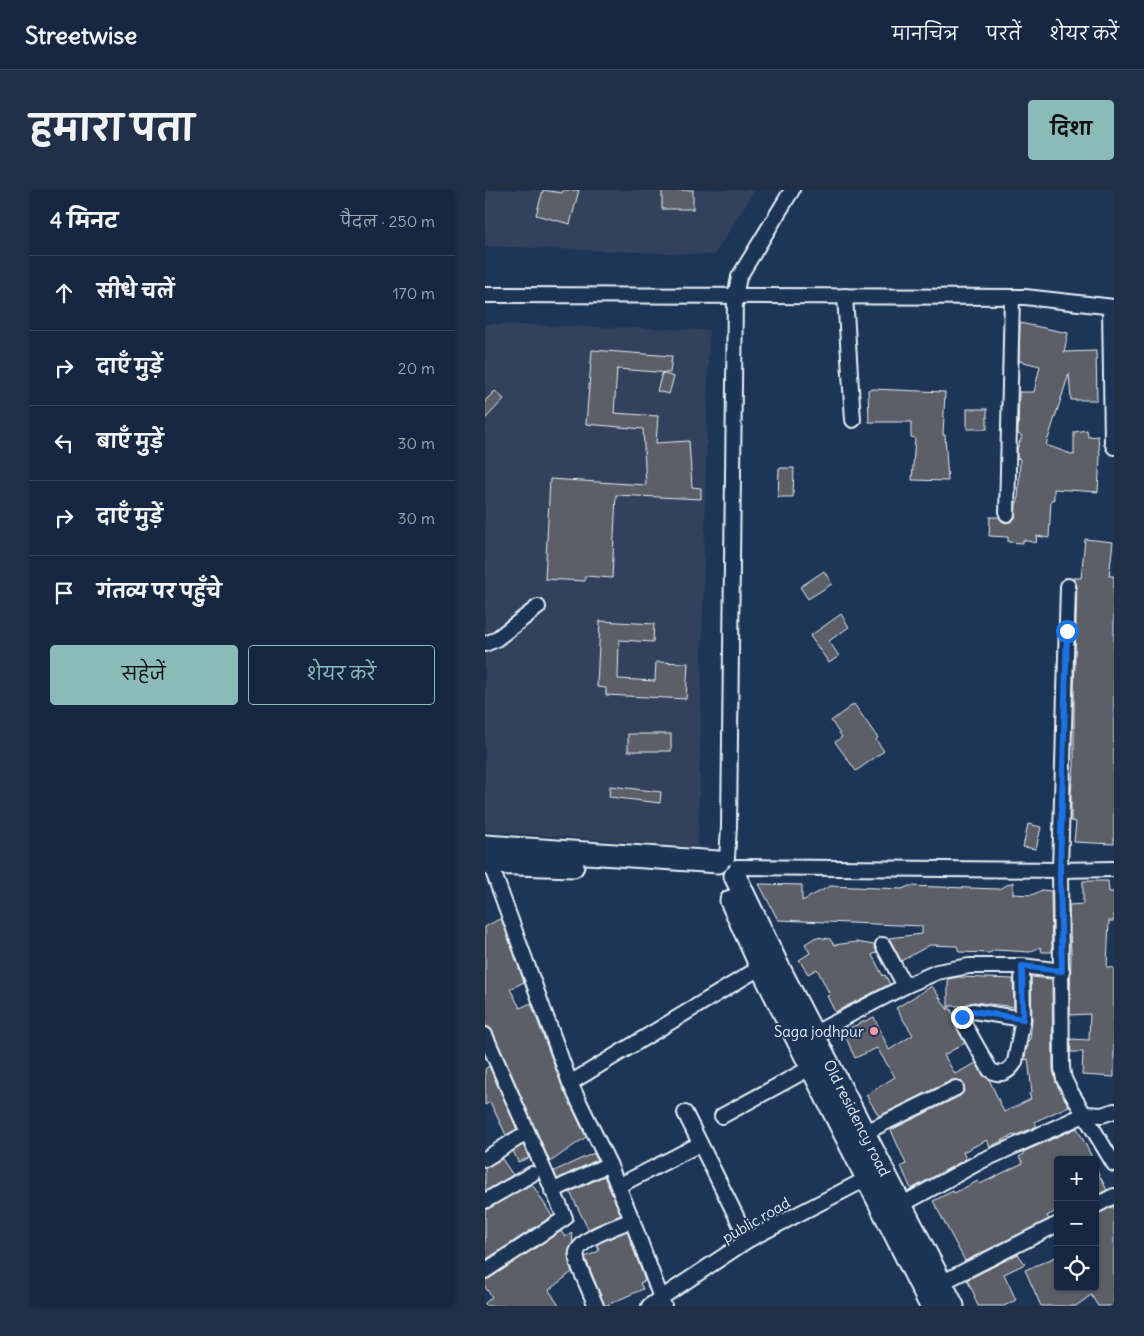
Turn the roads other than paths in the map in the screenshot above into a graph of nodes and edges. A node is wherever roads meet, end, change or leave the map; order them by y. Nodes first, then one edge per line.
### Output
1 (792, 190) edge
2 (485, 295) edge
3 (845, 296) junction
4 (735, 297) junction
5 (1012, 297) junction
6 (1112, 307) edge
7 (853, 420) dead end
8 (1114, 447) edge
9 (1007, 514) dead end
10 (1067, 586) dead end
11 (538, 607) dead end
12 (485, 644) edge
13 (487, 857) edge
14 (726, 869) junction
15 (1114, 869) edge
16 (1060, 870) junction
17 (883, 945) dead end
18 (1022, 966) junction
19 (761, 967) junction
20 (1062, 971) junction
21 (905, 986) junction
22 (1023, 1019) junction
23 (813, 1034) junction
24 (485, 1035) edge
25 (812, 1067) junction
26 (570, 1082) junction
27 (956, 1088) dead end
28 (1114, 1111) edge
29 (685, 1113) dead end
30 (1085, 1114) junction
31 (722, 1116) dead end
32 (864, 1133) junction
33 (518, 1138) dead end
34 (700, 1144) junction
35 (485, 1159) edge
36 (609, 1164) junction
37 (1114, 1164) edge
38 (532, 1174) dead end
39 (875, 1174) junction
40 (618, 1186) junction
41 (552, 1191) junction
42 (1114, 1196) edge
43 (485, 1201) edge
44 (1099, 1204) edge
45 (901, 1205) junction
46 (632, 1220) junction
47 (1054, 1226) edge
48 (749, 1240) junction
49 (485, 1271) edge
50 (941, 1283) junction
51 (658, 1304) edge
52 (596, 1306) edge
53 (931, 1306) edge
54 (953, 1306) edge

1 - 4 street
2 - 4 street
3 - 4 street
3 - 5 street
3 - 7 street
4 - 14 street
5 - 6 street
5 - 9 street
6 - 8 street
10 - 16 street
11 - 12 street
13 - 14 highway
13 - 26 street
14 - 16 street
14 - 19 highway, Old residency road
14 - 23 highway, Old residency road
15 - 16 street
16 - 20 street
17 - 21 street
18 - 20 street
18 - 21 street
18 - 22 street
19 - 25 highway, Old residency road
19 - 26 street
20 - 30 street
21 - 23 street
22 - 22 street
23 - 32 highway, Old residency road
24 - 41 street
25 - 31 street
25 - 39 highway, Old residency road
26 - 36 street
27 - 32 street
28 - 30 street
29 - 34 street
30 - 37 street
30 - 45 street
32 - 39 highway, Old residency road
33 - 35 street
34 - 40 street
34 - 48 street
36 - 40 street
36 - 41 street
38 - 43 street
39 - 45 highway, Old residency road
39 - 48 street, public road
39 - 53 highway, Old residency road
40 - 46 street
41 - 49 street
42 - 44 street
45 - 50 highway, Old residency road
46 - 51 street
46 - 52 street
47 - 50 street
48 - 51 street, public road
50 - 54 highway, Old residency road

